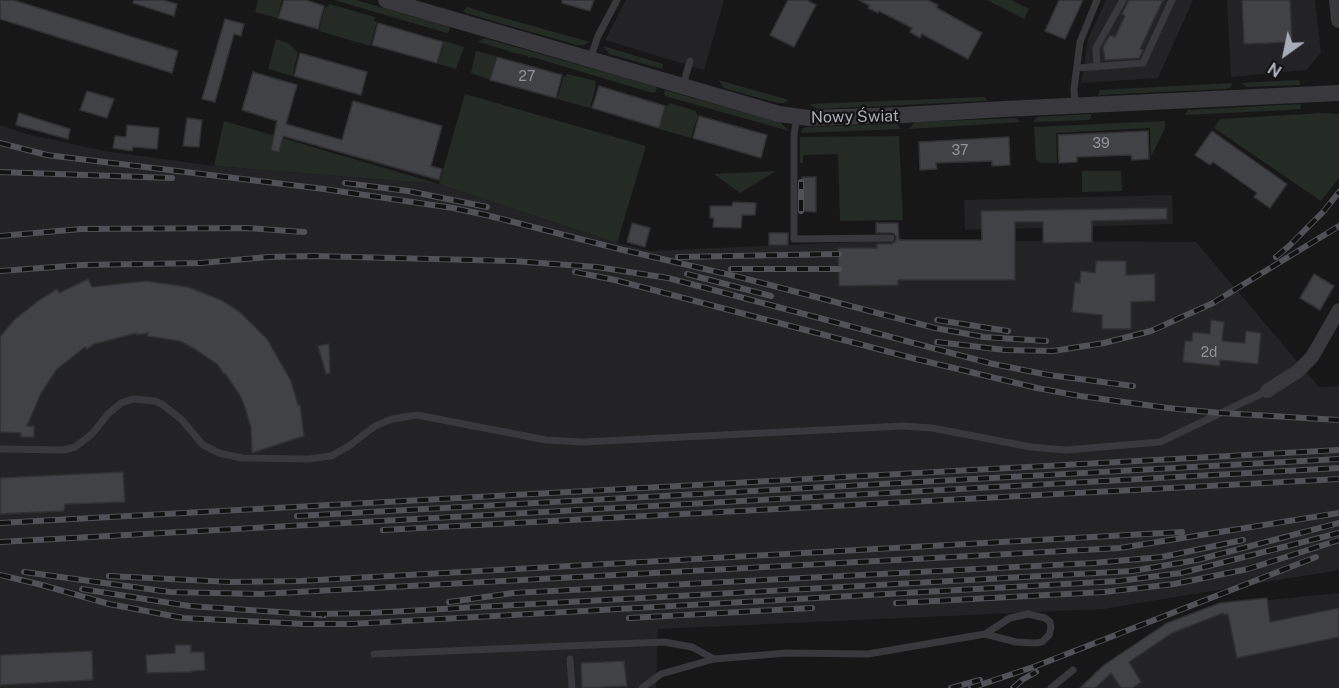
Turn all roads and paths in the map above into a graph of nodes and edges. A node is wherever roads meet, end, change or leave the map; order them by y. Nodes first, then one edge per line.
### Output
1 (386, 0) edge
2 (617, 0) edge
3 (1098, 0) edge
4 (1123, 0) edge
5 (1172, 0) edge
6 (1337, 0) edge
7 (1339, 20) edge
8 (590, 59) junction
9 (690, 61) dead end
10 (1097, 67) junction
11 (1077, 68) junction
12 (683, 86) junction
13 (1339, 93) edge
14 (1075, 106) junction
15 (797, 117) junction
16 (891, 238) dead end
17 (1339, 310) edge
18 (1267, 391) joint
19 (0, 449) edge
20 (985, 634) junction
21 (375, 654) dead end
22 (570, 659) dead end
23 (714, 659) junction
24 (1072, 670) dead end
25 (572, 688) edge
26 (642, 688) edge
27 (1051, 688) edge

1 - 8 street, Nowy Świat
2 - 8 lane
3 - 11 lane
4 - 10 lane
5 - 10 lane
6 - 7 street
8 - 12 street, Nowy Świat
9 - 12 lane
10 - 11 lane
11 - 14 lane
12 - 15 street, Nowy Świat
13 - 14 street, Nowy Świat
14 - 15 street, Nowy Świat
15 - 16 lane
17 - 18 street
18 - 19 lane
20 - 20 lane
20 - 23 lane
21 - 23 lane
22 - 25 lane
23 - 26 lane
24 - 27 lane

